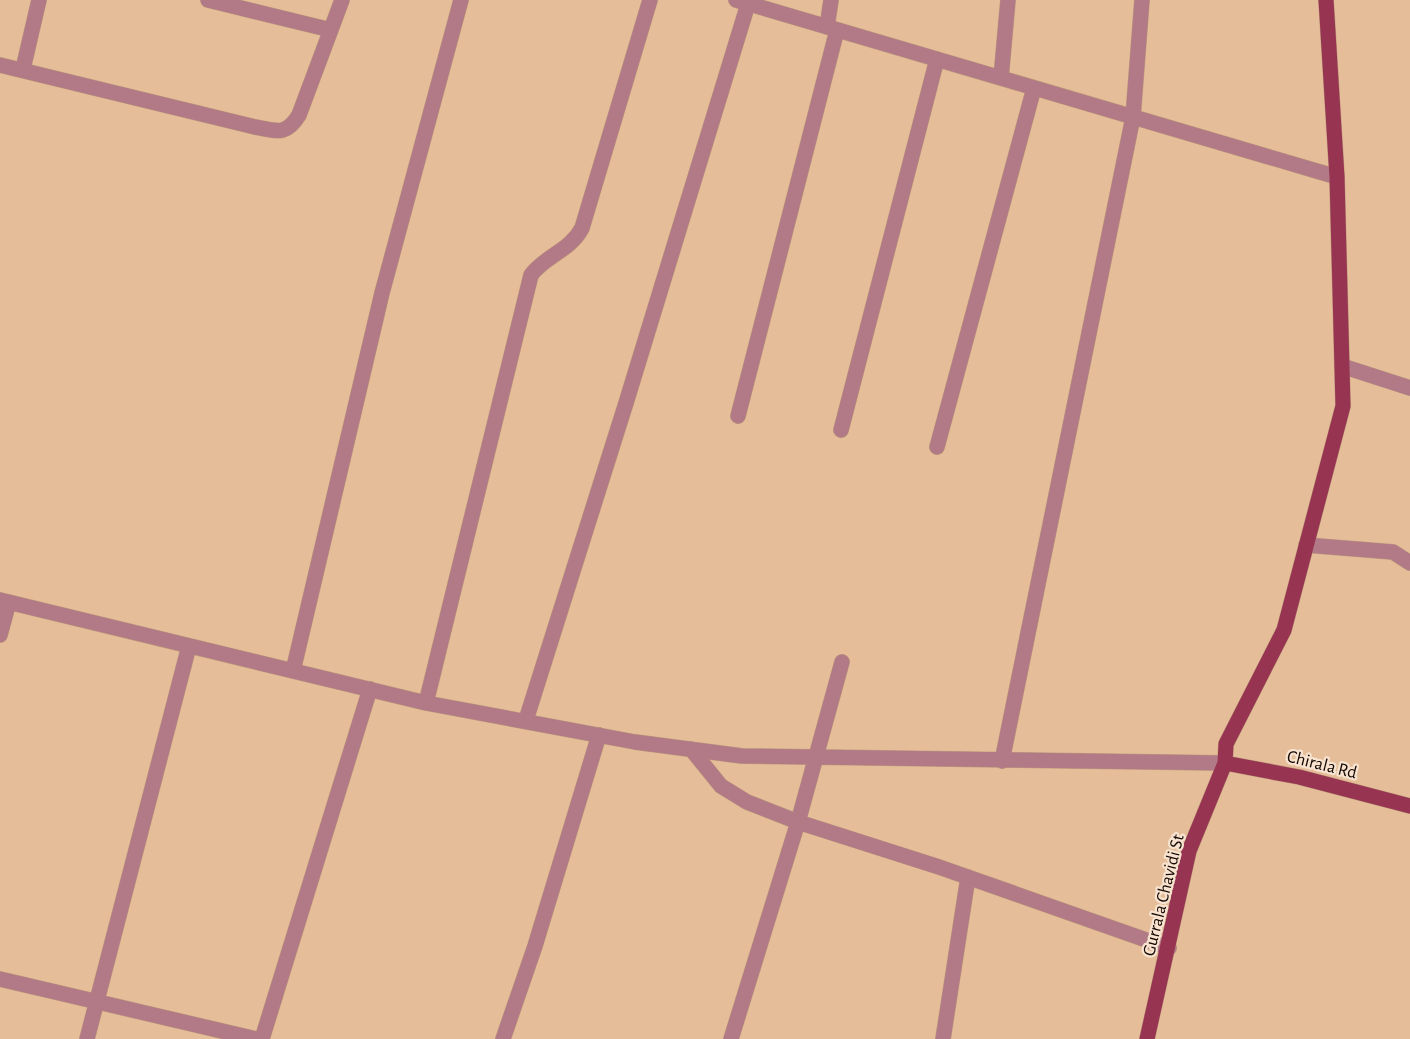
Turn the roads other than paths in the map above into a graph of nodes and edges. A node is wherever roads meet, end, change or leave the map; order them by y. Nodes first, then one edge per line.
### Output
1 (39, 0) edge
2 (208, 0) edge
3 (342, 0) edge
4 (461, 0) edge
5 (650, 0) edge
6 (831, 0) edge
7 (1008, 0) edge
8 (1142, 0) edge
9 (1326, 0) edge
10 (742, 2) edge
11 (832, 28) junction
12 (331, 30) junction
13 (937, 59) junction
14 (0, 65) edge
15 (23, 69) junction
16 (1001, 78) junction
17 (1034, 88) junction
18 (1133, 117) junction
19 (1337, 177) junction
20 (1342, 366) junction
21 (1410, 388) edge
22 (738, 416) dead end
23 (842, 430) dead end
24 (937, 447) dead end
25 (1306, 545) junction
26 (1410, 563) edge
27 (4, 601) edge
28 (0, 635) edge
29 (189, 646) junction
30 (842, 662) dead end
31 (293, 671) junction
32 (370, 689) junction
33 (426, 703) junction
34 (526, 720) junction
35 (599, 735) junction
36 (691, 749) junction
37 (815, 757) junction
38 (1002, 761) junction
39 (1225, 763) junction
40 (1410, 806) edge
41 (798, 822) junction
42 (968, 877) junction
43 (1169, 948) junction
44 (0, 979) edge
45 (96, 1002) junction
46 (87, 1039) edge
47 (256, 1039) edge
48 (262, 1039) edge
49 (503, 1039) edge
50 (731, 1039) edge
51 (943, 1039) edge
52 (1147, 1039) edge

1 - 15 street
2 - 12 street
3 - 12 street
4 - 31 street
5 - 33 street
6 - 11 street
7 - 16 street
8 - 18 street
9 - 19 main road, Gurrala Chavidi St
10 - 11 street
10 - 34 street
11 - 13 street
11 - 22 street
12 - 15 street
13 - 16 street
13 - 23 street
14 - 15 street
16 - 17 street
17 - 18 street
17 - 24 street
18 - 19 street
18 - 38 street
19 - 20 main road, Gurrala Chavidi St
20 - 21 street
20 - 25 main road, Gurrala Chavidi St
25 - 26 street
25 - 39 main road, Gurrala Chavidi St
27 - 28 street
27 - 29 street
29 - 31 street
29 - 45 street
30 - 37 street
31 - 32 street
32 - 33 street
32 - 48 street
33 - 34 street
34 - 35 street
35 - 36 street
35 - 49 street
36 - 37 street
36 - 41 street
37 - 38 street
37 - 41 street
38 - 39 street
39 - 40 main road, Chirala Rd
39 - 43 main road, Gurrala Chavidi St
41 - 42 street
41 - 50 street
42 - 43 street
42 - 51 street
43 - 52 main road, Gurrala Chavidi St
44 - 45 street
45 - 46 street
45 - 47 street

